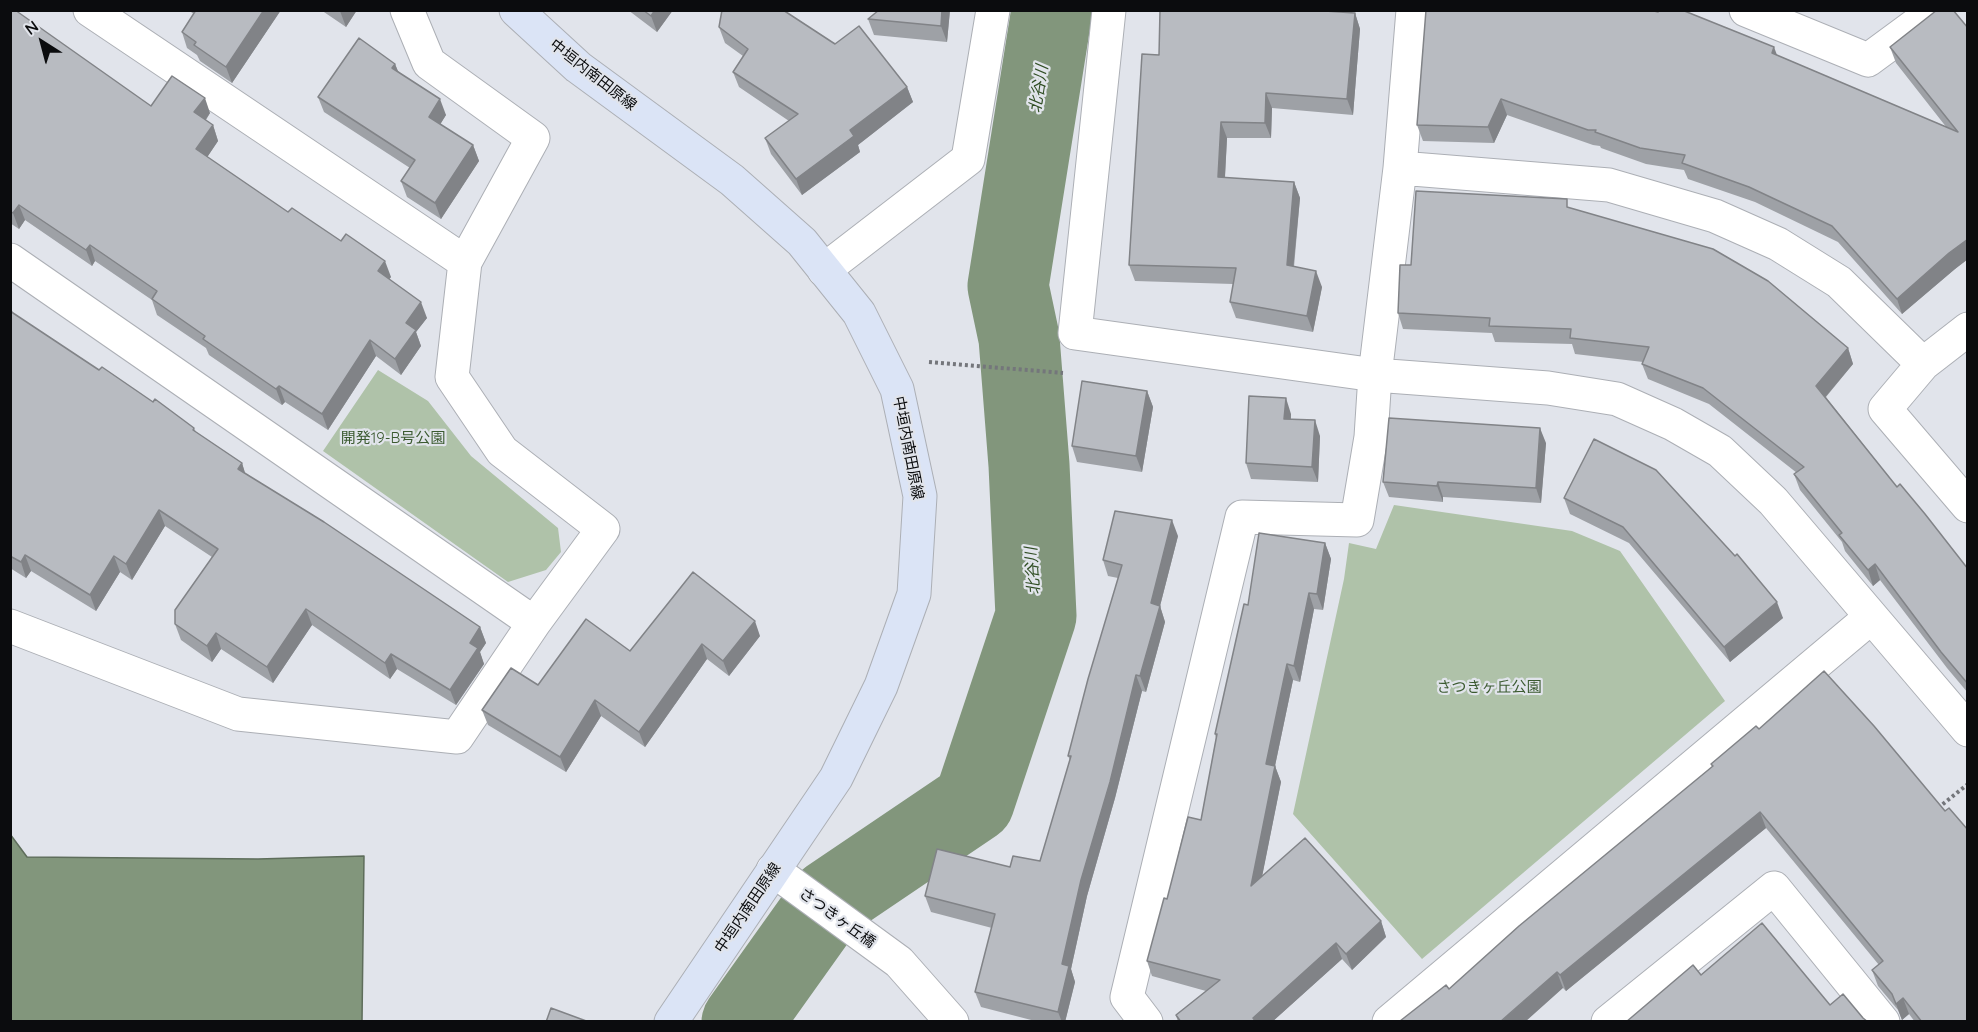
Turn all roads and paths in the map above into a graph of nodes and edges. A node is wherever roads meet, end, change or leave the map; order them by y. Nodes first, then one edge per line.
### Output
1 (90, 10) edge
2 (407, 10) edge
3 (516, 10) edge
4 (993, 10) edge
5 (1109, 10) edge
6 (1413, 10) edge
7 (1746, 10) edge
8 (1936, 10) edge
9 (1400, 168) junction
10 (10, 260) edge
11 (465, 262) junction
12 (824, 270) junction
13 (1968, 329) edge
14 (1923, 364) junction
15 (1040, 371) dead end
16 (1375, 375) junction
17 (897, 389) junction
18 (1968, 506) edge
19 (1870, 618) junction
20 (534, 623) junction
21 (10, 626) edge
22 (1968, 730) edge
23 (1968, 784) edge
24 (1931, 814) edge
25 (775, 872) junction
26 (671, 1022) edge
27 (952, 1022) edge
28 (1146, 1022) edge
29 (1389, 1022) edge
30 (1608, 1022) edge
31 (1883, 1022) edge

1 - 11 street
2 - 11 street
3 - 12 main road, 中垣内南田原線
4 - 12 street
5 - 16 street
6 - 9 street
7 - 8 street
9 - 14 street
9 - 16 street
10 - 20 street
11 - 20 street
12 - 17 main road, 中垣内南田原線
13 - 14 street
14 - 18 street
15 - 17 path
16 - 19 street
16 - 28 street
17 - 25 main road, 中垣内南田原線
19 - 22 street
19 - 29 street
20 - 21 street
23 - 24 path
25 - 26 main road, 中垣内南田原線
25 - 27 street, さつきヶ丘橋
30 - 31 street

